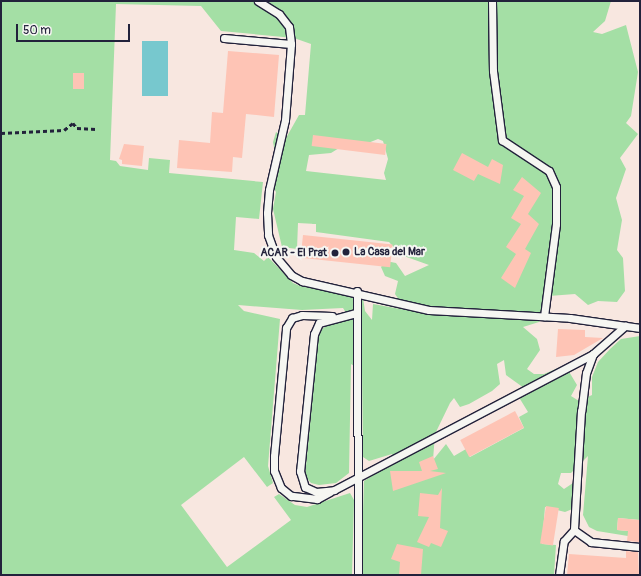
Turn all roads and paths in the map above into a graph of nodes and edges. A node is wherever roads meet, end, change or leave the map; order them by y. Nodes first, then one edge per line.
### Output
1 (258, 1) edge
2 (492, 1) edge
3 (224, 38) dead end
4 (292, 44) junction
5 (96, 129) dead end
6 (1, 133) edge
7 (356, 291) junction
8 (356, 313) junction
9 (333, 316) junction
10 (544, 316) junction
11 (625, 326) junction
12 (640, 328) edge
13 (593, 354) junction
14 (358, 477) junction
15 (334, 490) junction
16 (574, 530) junction
17 (640, 547) edge
18 (358, 575) edge
19 (559, 575) edge

1 - 4 lane
2 - 10 lane
3 - 4 lane
4 - 7 lane
5 - 6 path
7 - 8 lane
7 - 10 lane
8 - 9 lane
8 - 14 lane
9 - 15 lane
9 - 15 lane
10 - 11 lane
11 - 12 lane
11 - 13 lane
13 - 14 lane
13 - 16 lane
14 - 15 lane
14 - 18 lane
16 - 17 lane
16 - 19 lane

